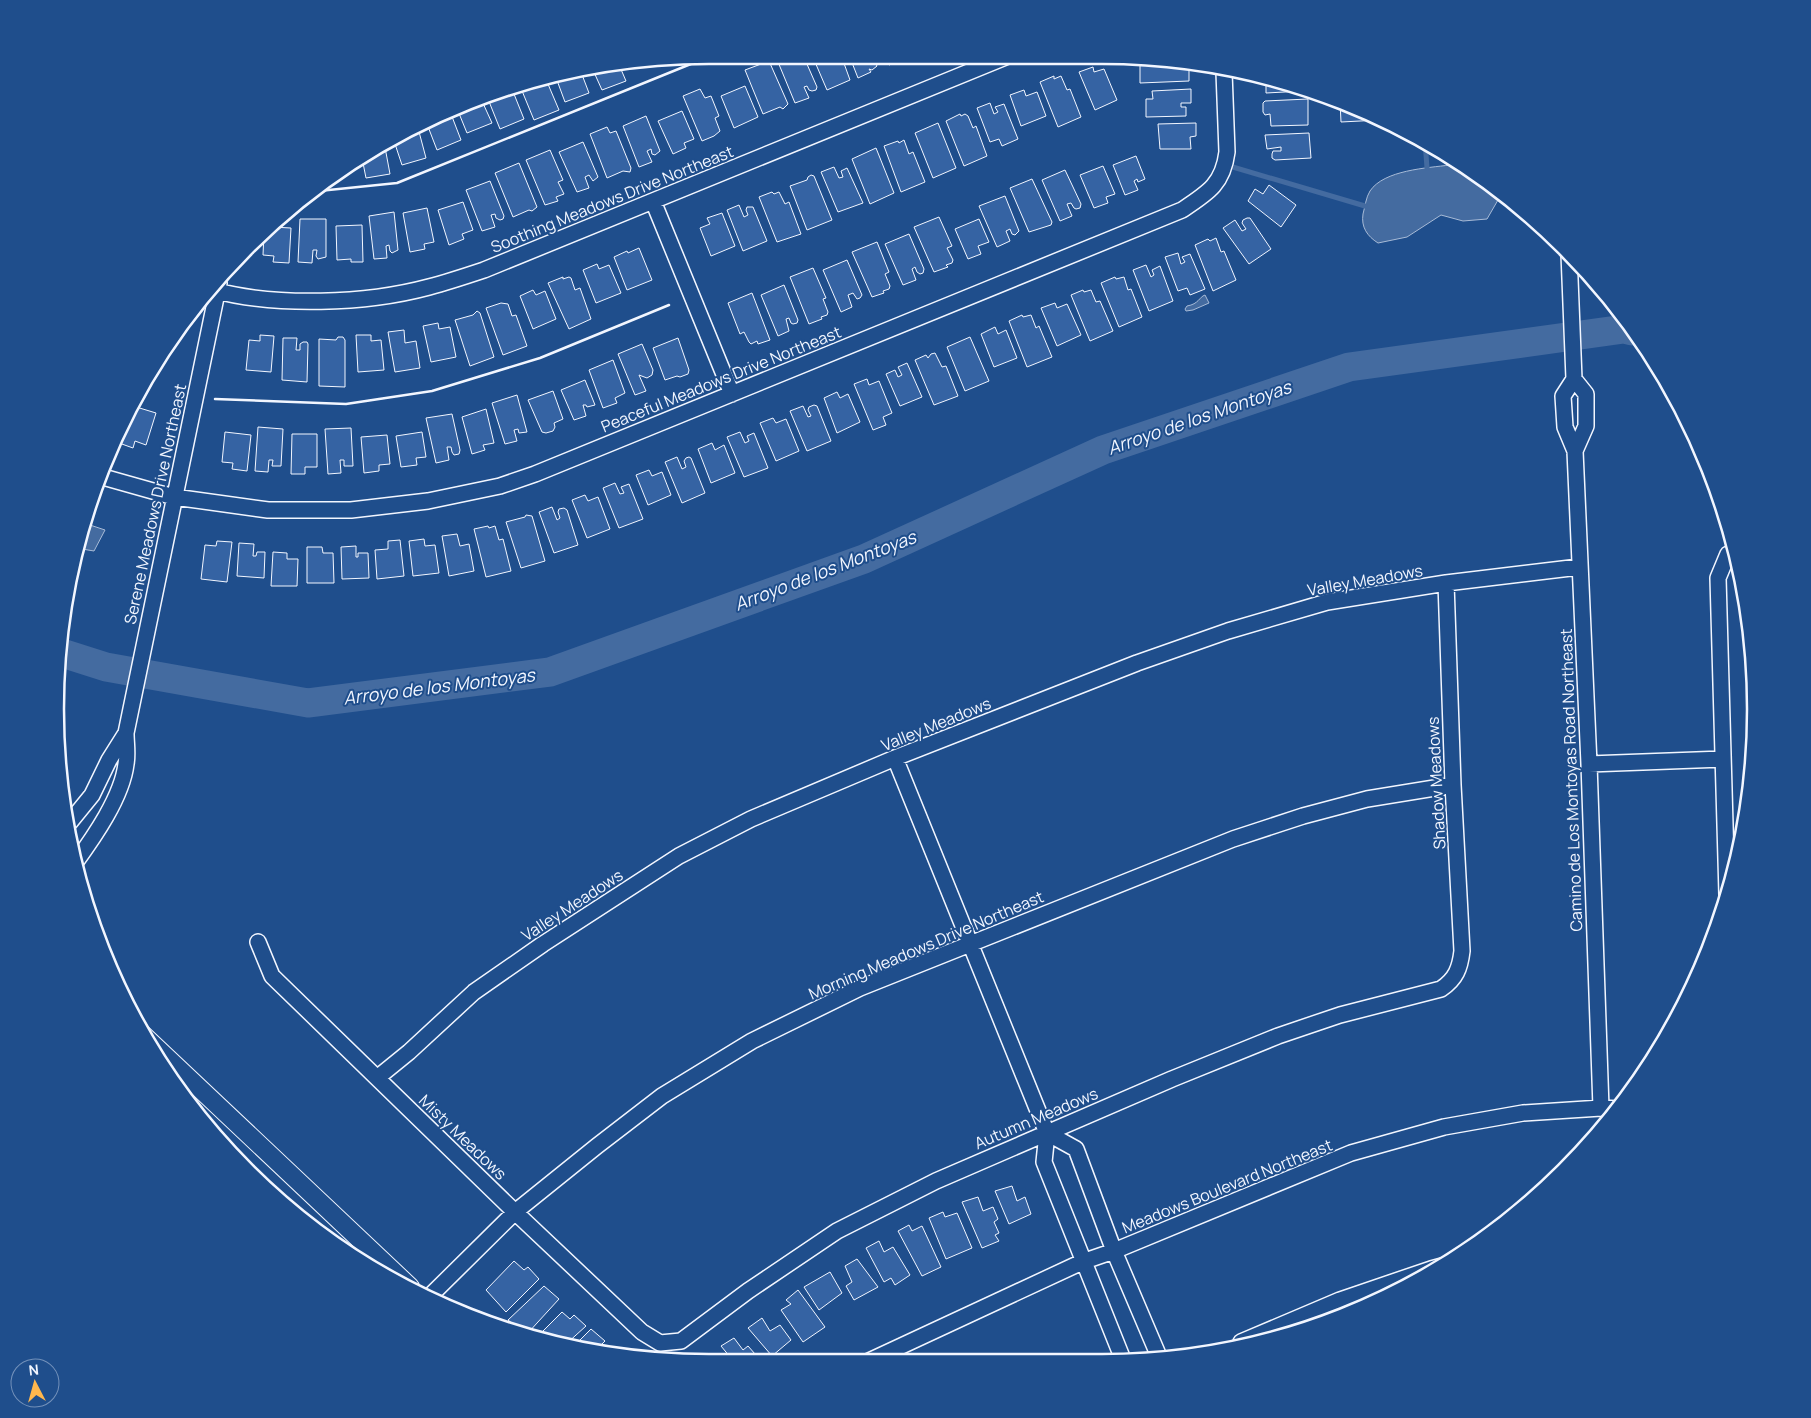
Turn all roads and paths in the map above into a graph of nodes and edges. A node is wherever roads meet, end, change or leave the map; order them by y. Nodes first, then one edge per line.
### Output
1 (988, 64) edge
2 (1224, 75) edge
3 (653, 201) junction
4 (1569, 265) edge
5 (220, 289) edge
6 (215, 295) edge
7 (1573, 373) junction
8 (732, 394) junction
9 (1575, 451) junction
10 (107, 478) edge
11 (174, 497) junction
12 (1729, 557) edge
13 (1579, 567) junction
14 (1446, 583) junction
15 (126, 733) junction
16 (895, 758) junction
17 (1723, 759) junction
18 (1589, 764) junction
19 (1453, 785) junction
20 (73, 818) edge
21 (81, 855) edge
22 (1727, 868) edge
23 (258, 942) dead end
24 (971, 944) junction
25 (1453, 980) joint
26 (178, 1074) edge
27 (378, 1078) junction
28 (1601, 1108) junction
29 (1609, 1108) edge
30 (1047, 1133) junction
31 (516, 1212) junction
32 (1114, 1251) junction
33 (1082, 1262) junction
34 (394, 1272) edge
35 (1395, 1284) edge
36 (434, 1292) edge
37 (1342, 1307) edge
38 (1275, 1330) edge
39 (660, 1343) joint
40 (1157, 1352) edge
41 (884, 1354) edge
42 (1120, 1354) edge

1 - 3 street, Soothing Meadows Drive Northeast
2 - 8 street, Peaceful Meadows Drive Northeast
3 - 5 street, Soothing Meadows Drive Northeast
3 - 8 street
4 - 7 street, Camino de Los Montoyas Road Northeast
6 - 11 street, Serene Meadows Drive Northeast
7 - 9 street, Camino de Los Montoyas Road Northeast
7 - 9 street, Camino de Los Montoyas Road Northeast
8 - 11 street, Peaceful Meadows Drive Northeast
9 - 13 street, Camino de Los Montoyas Road Northeast
10 - 11 street, Peaceful Meadows Drive Northeast
11 - 15 street, Serene Meadows Drive Northeast
12 - 17 street
13 - 14 street, Valley Meadows
13 - 18 street, Camino de Los Montoyas Road Northeast
14 - 16 street, Valley Meadows
14 - 19 street, Shadow Meadows
15 - 20 street, Serene Meadows Drive Northeast
15 - 21 street, Serene Meadows Drive Northeast
16 - 24 street
16 - 27 street, Valley Meadows
17 - 18 street
17 - 22 street
18 - 28 street, Camino de Los Montoyas Road Northeast
19 - 24 street, Morning Meadows Drive Northeast
19 - 25 street, Shadow Meadows
23 - 27 street, Misty Meadows
24 - 30 street
24 - 31 street, Morning Meadows Drive Northeast
25 - 30 street, Autumn Meadows
26 - 34 street
27 - 31 street, Misty Meadows
28 - 29 street, Meadows Boulevard Northeast
28 - 32 street, Meadows Boulevard Northeast
30 - 32 street
30 - 33 street
30 - 39 street, Autumn Meadows
31 - 36 street, Morning Meadows Drive Northeast
31 - 39 street, Misty Meadows
32 - 33 street, Meadows Boulevard Northeast
32 - 40 street
33 - 41 street, Meadows Boulevard Northeast
33 - 42 street
35 - 37 street
37 - 38 street

